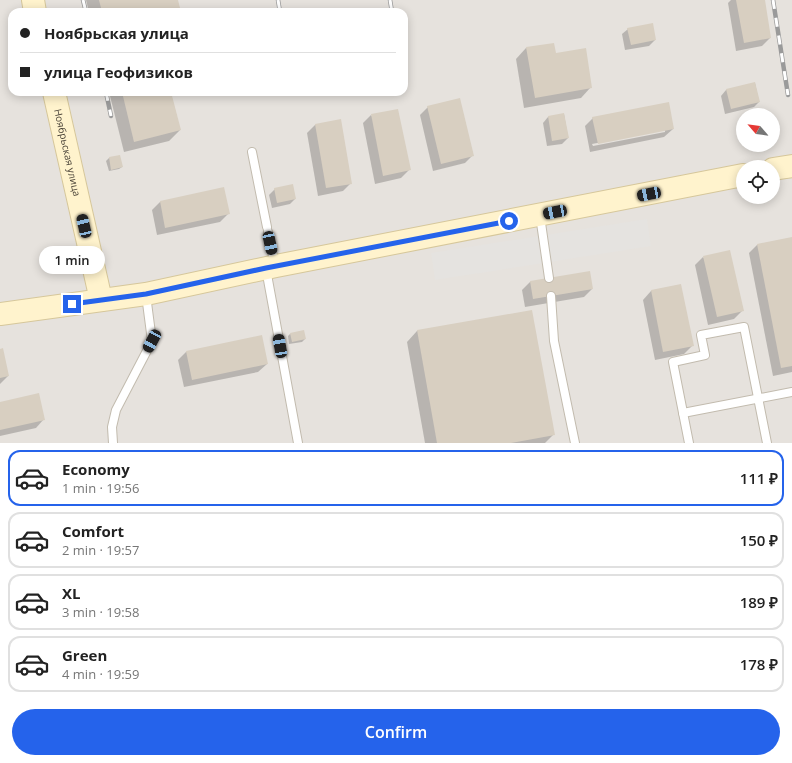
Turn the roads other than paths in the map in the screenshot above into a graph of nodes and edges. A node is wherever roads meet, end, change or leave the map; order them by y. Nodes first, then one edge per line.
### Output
1 (55, 96) edge
2 (252, 152) dead end
3 (792, 166) edge
4 (780, 169) edge
5 (736, 176) edge
6 (540, 215) junction
7 (271, 267) junction
8 (549, 278) dead end
9 (146, 294) junction
10 (551, 296) dead end
11 (101, 300) junction
12 (0, 314) edge
13 (792, 392) edge
14 (758, 399) junction
15 (683, 413) junction
16 (112, 443) edge
17 (298, 443) edge
18 (575, 443) edge
19 (689, 443) edge
20 (767, 443) edge

1 - 11 main road, Ноябрьская улица
2 - 7 lane
3 - 4 main road
5 - 6 main road
6 - 7 main road
6 - 8 lane
7 - 9 main road
7 - 17 lane
9 - 11 main road
9 - 16 lane
10 - 18 lane
11 - 12 main road
13 - 14 lane
14 - 15 lane
14 - 15 lane
14 - 20 lane
15 - 19 lane

